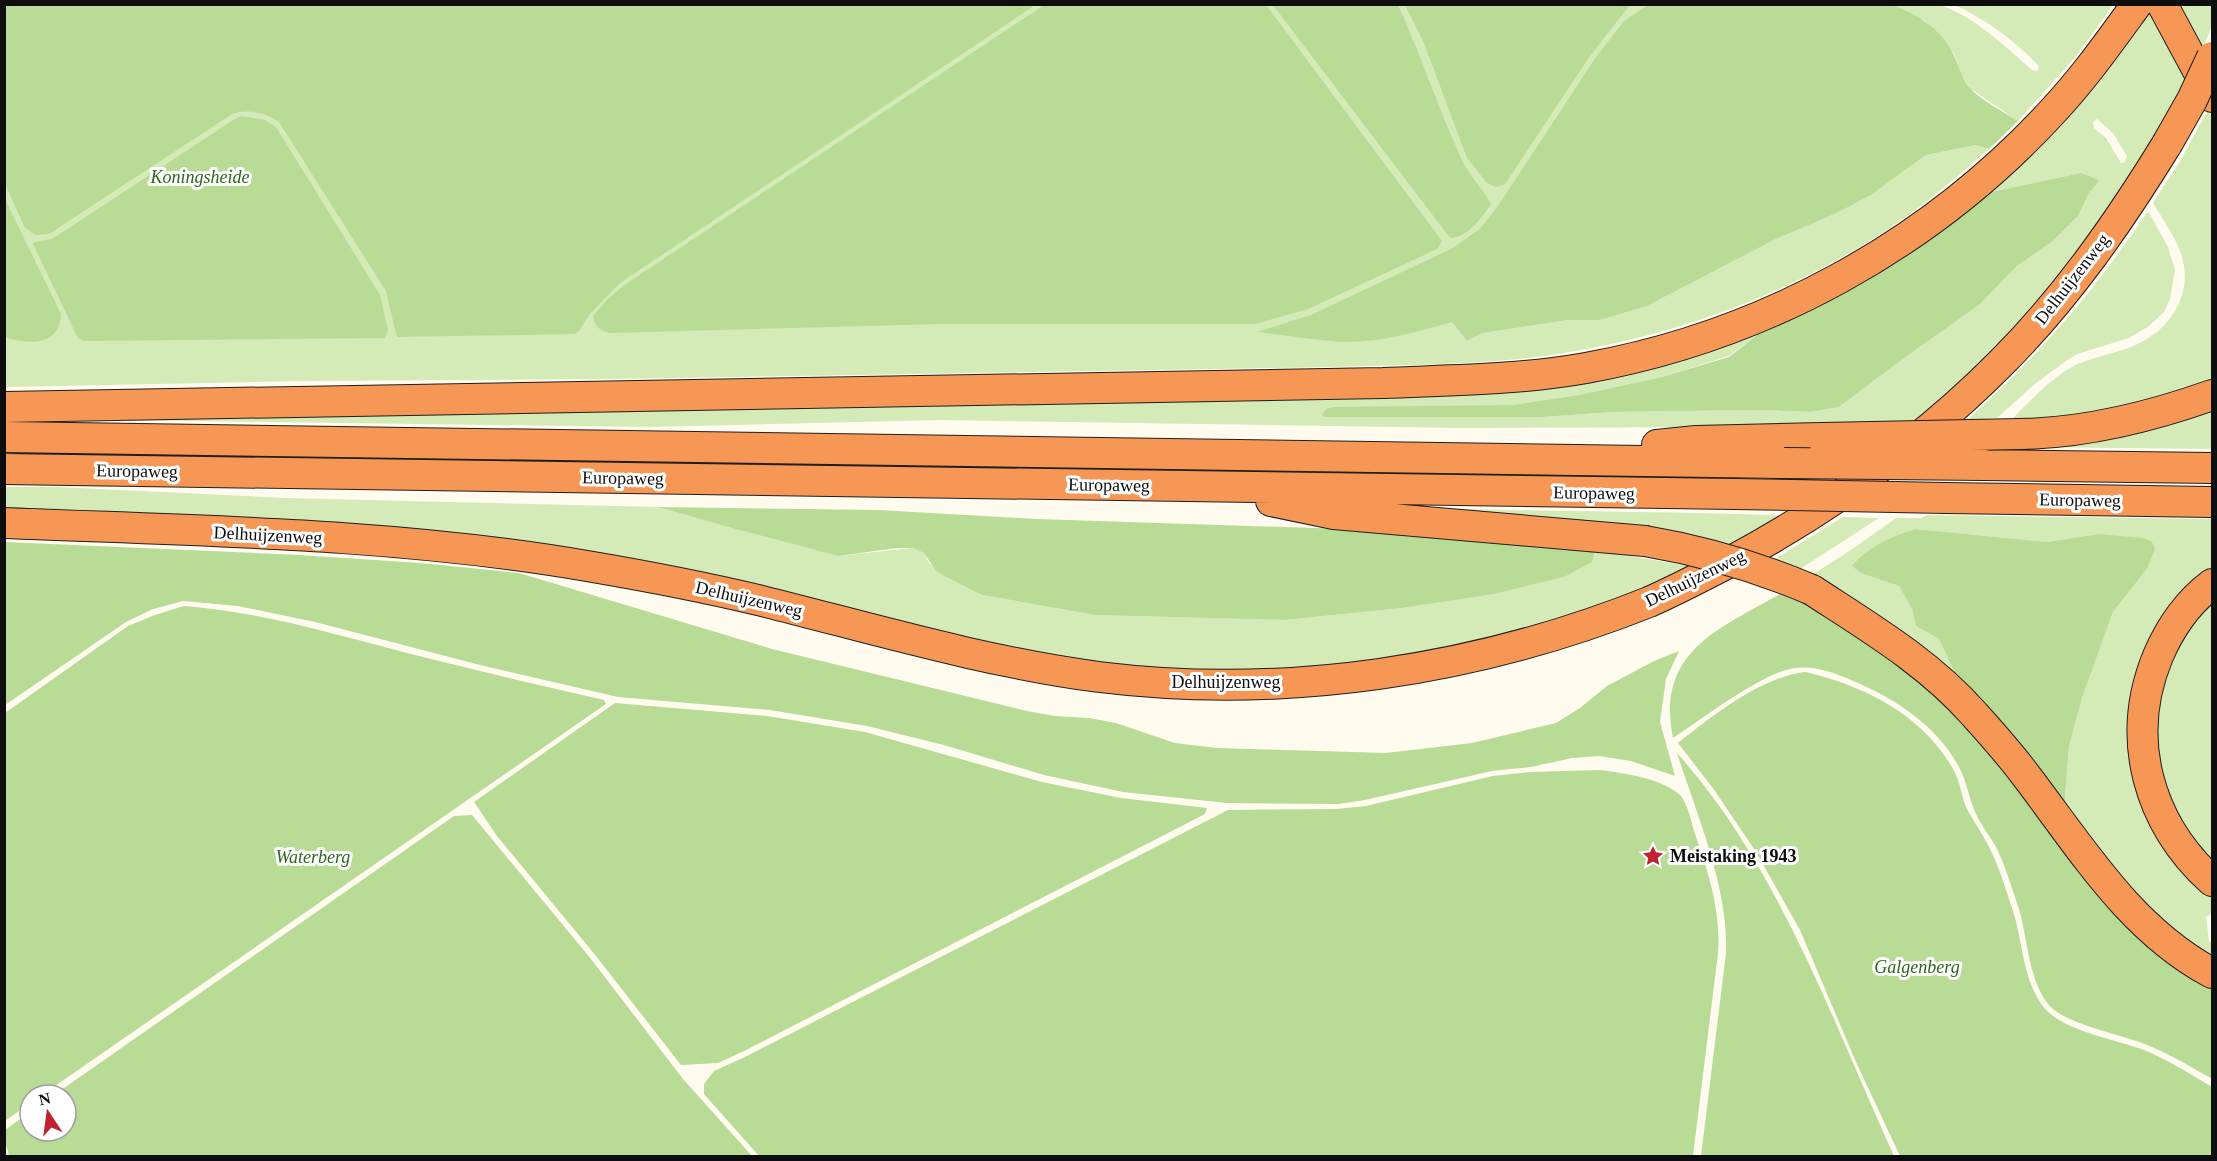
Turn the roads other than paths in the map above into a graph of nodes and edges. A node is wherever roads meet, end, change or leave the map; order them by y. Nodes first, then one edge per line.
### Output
1 (2137, 4) edge
2 (2162, 4) edge
3 (2212, 57) edge
4 (2212, 97) edge
5 (2212, 395) edge
6 (4, 406) edge
7 (4, 437) edge
8 (1543, 459) junction
9 (2212, 468) edge
10 (4, 469) edge
11 (1191, 486) junction
12 (2212, 502) edge
13 (4, 523) edge
14 (2212, 584) edge
15 (2212, 881) edge
16 (2212, 973) edge

1 - 6 highway
2 - 4 highway
3 - 13 highway, Delhuijzenweg, bridge
5 - 8 highway, bridge
7 - 8 highway, Europaweg
8 - 9 highway, Europaweg, bridge
10 - 11 highway, Europaweg
11 - 12 highway, Europaweg, bridge
11 - 16 highway, bridge
14 - 15 highway

